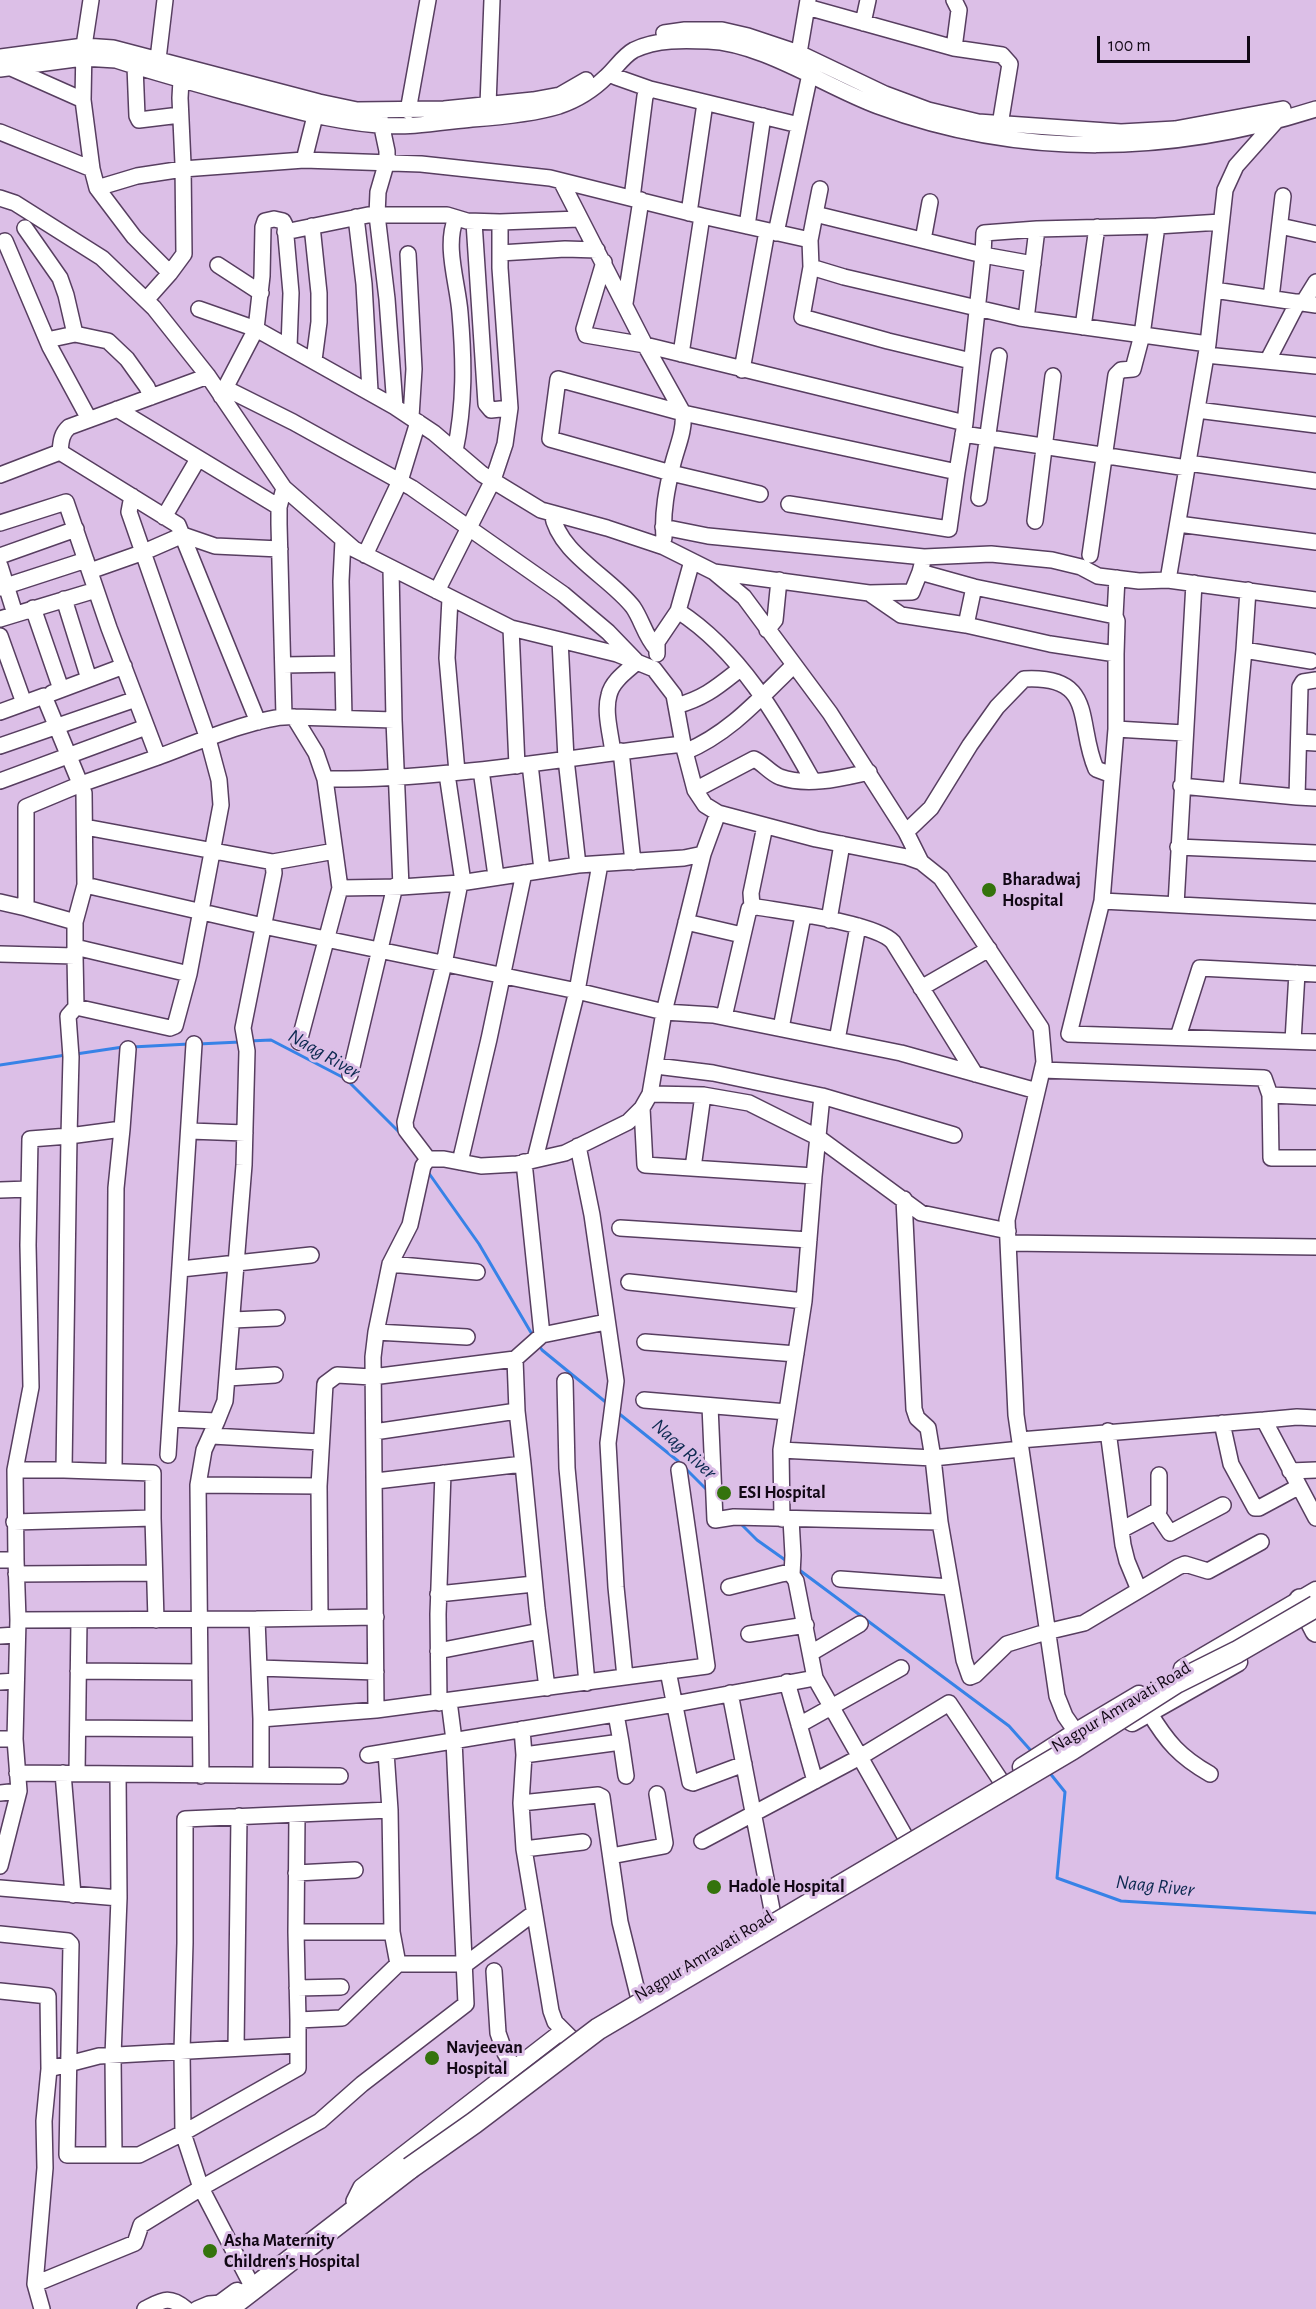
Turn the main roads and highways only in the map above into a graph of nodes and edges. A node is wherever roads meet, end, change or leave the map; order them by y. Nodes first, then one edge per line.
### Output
1 (1312, 1611) edge
2 (1081, 1739) junction
3 (1042, 1764) junction
4 (221, 2307) edge
5 (239, 2309) edge

1 - 2 main road, Nagpur Amravati Road
1 - 2 main road, Nagpur Amravati Road
1 - 4 highway, bridge
2 - 3 main road, Nagpur Amravati Road
3 - 4 main road, Nagpur Amravati Road
3 - 5 main road, Nagpur Amravati Road

